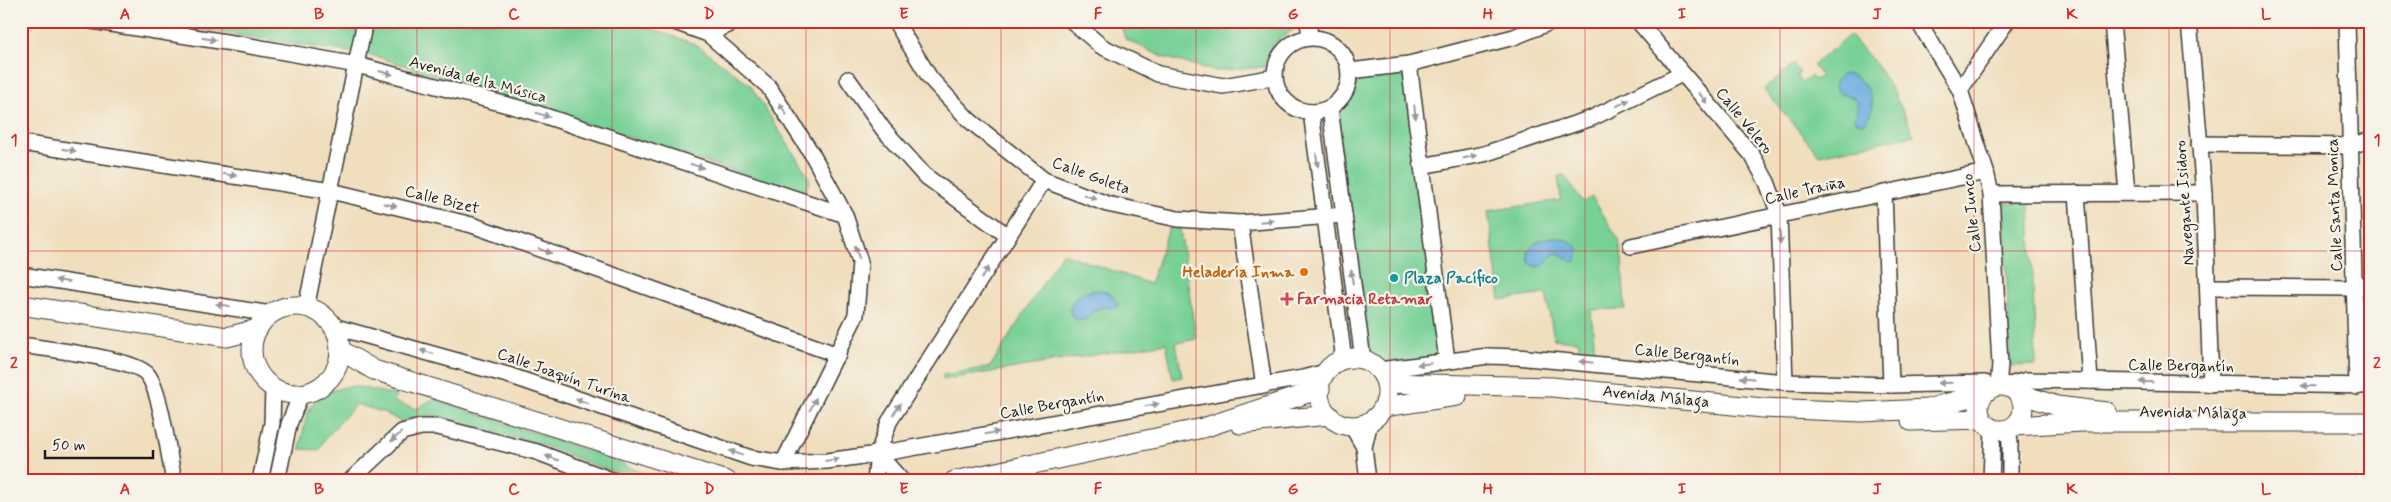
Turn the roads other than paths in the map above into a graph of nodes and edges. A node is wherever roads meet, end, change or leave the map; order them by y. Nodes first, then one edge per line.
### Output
1 (92, 21) edge
2 (366, 21) edge
3 (672, 21) edge
4 (737, 21) edge
5 (894, 21) edge
6 (1072, 21) edge
7 (1308, 21) edge
8 (1553, 21) edge
9 (1638, 21) edge
10 (1918, 21) edge
11 (2007, 21) edge
12 (2112, 21) edge
13 (2189, 21) edge
14 (2347, 21) edge
15 (708, 34) junction
16 (1310, 37) junction
17 (1409, 64) junction
18 (356, 65) junction
19 (1350, 71) junction
20 (1682, 74) junction
21 (1275, 77) junction
22 (848, 79) dead end
23 (1960, 90) junction
24 (1330, 108) junction
25 (1311, 112) junction
26 (2370, 140) edge
27 (21, 143) edge
28 (2200, 144) junction
29 (2350, 146) junction
30 (1422, 166) junction
31 (1986, 172) junction
32 (1044, 180) junction
33 (331, 191) junction
34 (1884, 193) junction
35 (2076, 193) junction
36 (2127, 193) junction
37 (2204, 193) junction
38 (1991, 194) junction
39 (1344, 214) junction
40 (1779, 214) junction
41 (845, 215) junction
42 (1325, 216) junction
43 (1240, 223) junction
44 (1008, 236) junction
45 (1632, 246) dead end
46 (21, 275) edge
47 (2363, 286) edge
48 (2208, 287) junction
49 (21, 305) edge
50 (306, 308) junction
51 (271, 314) junction
52 (332, 326) junction
53 (258, 329) junction
54 (227, 337) junction
55 (21, 345) edge
56 (340, 350) junction
57 (838, 356) junction
58 (1344, 360) junction
59 (1363, 360) junction
60 (1447, 361) junction
61 (254, 362) junction
62 (374, 370) junction
63 (1382, 376) junction
64 (331, 377) junction
65 (1323, 380) junction
66 (2090, 381) junction
67 (1784, 382) junction
68 (2211, 384) junction
69 (1891, 385) junction
70 (1264, 386) junction
71 (2363, 387) edge
72 (273, 388) junction
73 (2000, 389) junction
74 (301, 394) junction
75 (1384, 407) junction
76 (2370, 414) edge
77 (1328, 415) junction
78 (1920, 415) junction
79 (2370, 422) edge
80 (1361, 423) junction
81 (1999, 425) junction
82 (1202, 428) junction
83 (878, 454) junction
84 (783, 464) junction
85 (174, 481) edge
86 (260, 481) edge
87 (277, 481) edge
88 (350, 481) edge
89 (614, 481) edge
90 (728, 481) edge
91 (875, 481) edge
92 (902, 481) edge
93 (954, 481) edge
94 (1368, 481) edge
95 (1991, 481) edge
96 (2010, 481) edge

1 -> 18 street, Avenida de la Música
2 - 18 street
3 - 15 street
4 - 15 street
5 - 32 street, Calle Goleta
6 - 21 street
7 - 16 street
8 - 17 street
9 - 20 street, Calle Velero
10 - 23 street, Calle Junco
11 - 23 street
12 - 36 street
13 - 28 street, Navegante Isidoro
14 - 29 street, Calle Santa Monica
41 -> 15 street
16 - 19 street
16 - 21 street
17 - 19 street
17 -> 30 street
18 - 33 street
18 -> 41 street, Avenida de la Música
19 - 24 street
30 -> 20 street
20 -> 40 street, Calle Velero
21 - 25 street
22 - 44 street
23 - 31 street, Calle Junco
24 - 25 street
24 - 39 street
25 -> 42 street
26 - 29 street
27 -> 33 street, Calle Bizet
28 - 29 street
28 - 37 street, Navegante Isidoro
29 - 47 street, Calle Santa Monica
30 - 60 street
31 - 34 street, Calle Traiña
31 - 38 street, Calle Junco
32 -> 43 street, Calle Goleta
32 - 44 street
33 - 50 street
33 -> 57 street, Calle Bizet
34 - 40 street, Calle Traiña
34 - 69 street
35 - 36 street
35 - 38 street
35 - 66 street
36 - 37 street
37 - 48 street, Navegante Isidoro
38 - 73 street, Calle Junco
39 - 42 street, Calle Goleta
59 -> 39 street
40 - 45 street, Calle Traiña
40 -> 67 street, Calle Velero
57 -> 41 street
43 -> 42 street, Calle Goleta
42 - 58 street
43 - 70 street
83 -> 44 street
51 -> 46 street
47 - 48 street
47 - 71 street, Calle Santa Monica
48 - 68 street, Navegante Isidoro
49 - 54 street
50 - 51 street
50 - 52 street
51 - 53 street
52 - 56 street
84 -> 52 street, Calle Joaquín Turina
53 - 54 street
53 - 61 street
54 - 61 street
55 - 85 street
56 - 62 street
56 - 64 street
84 -> 57 street
58 - 59 street
58 - 65 street
59 - 63 street
60 -> 63 street, Calle Bergantín
67 -> 60 street, Calle Bergantín
61 - 72 street
62 - 64 street
62 - 90 street
63 - 75 street
63 - 78 street, Avenida Málaga
64 - 74 street
65 - 70 street, Calle Bergantín
65 - 77 street
65 - 82 street
68 -> 66 street, Calle Bergantín
66 - 73 street, Calle Bergantín
67 - 69 street, Calle Bergantín
71 -> 68 street, Calle Bergantín
73 -> 69 street, Calle Bergantín
83 -> 70 street, Calle Bergantín
72 - 74 street
72 - 86 street
73 - 76 street, Avenida Málaga
73 - 78 street
73 - 81 street
73 - 81 street
74 - 87 street
75 - 78 street, Avenida Málaga
75 - 80 street
77 - 80 street
77 - 82 street
78 - 81 street, Avenida Málaga
79 - 81 street, Avenida Málaga
80 - 94 street
81 - 95 street
81 - 96 street
82 - 93 street
84 -> 83 street, Calle Bergantín
83 - 91 street
83 - 92 street
89 -> 88 street

